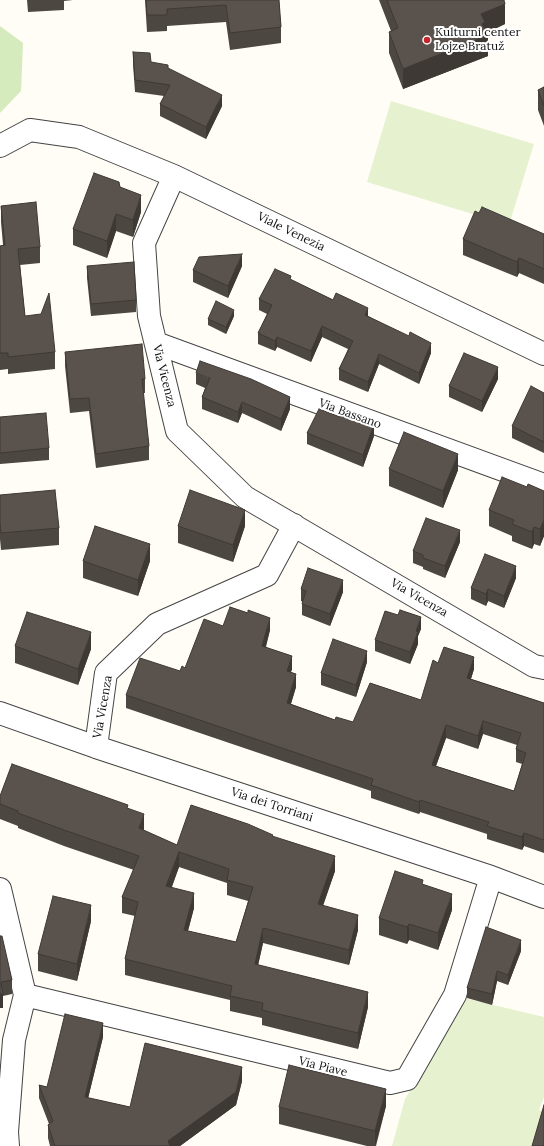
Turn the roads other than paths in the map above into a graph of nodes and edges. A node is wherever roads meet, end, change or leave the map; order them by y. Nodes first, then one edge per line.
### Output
1 (0, 146) edge
2 (174, 176) junction
3 (156, 343) junction
4 (544, 354) edge
5 (544, 485) edge
6 (294, 525) junction
7 (544, 668) edge
8 (0, 713) edge
9 (96, 748) junction
10 (491, 877) junction
11 (1, 897) edge
12 (544, 897) edge
13 (25, 995) junction
14 (5, 1136) edge

1 - 2 street, Viale Venezia
2 - 3 street, Via Vicenza
2 - 4 street, Viale Venezia
3 - 5 street, Via Bassano
3 - 6 street, Via Vicenza
6 - 7 street, Via Vicenza
6 - 9 street, Via Vicenza
8 - 9 street, Via dei Torriani
9 - 10 street, Via dei Torriani
10 - 12 street, Via dei Torriani
10 - 13 street, Via Piave
11 - 13 street
13 - 14 street

